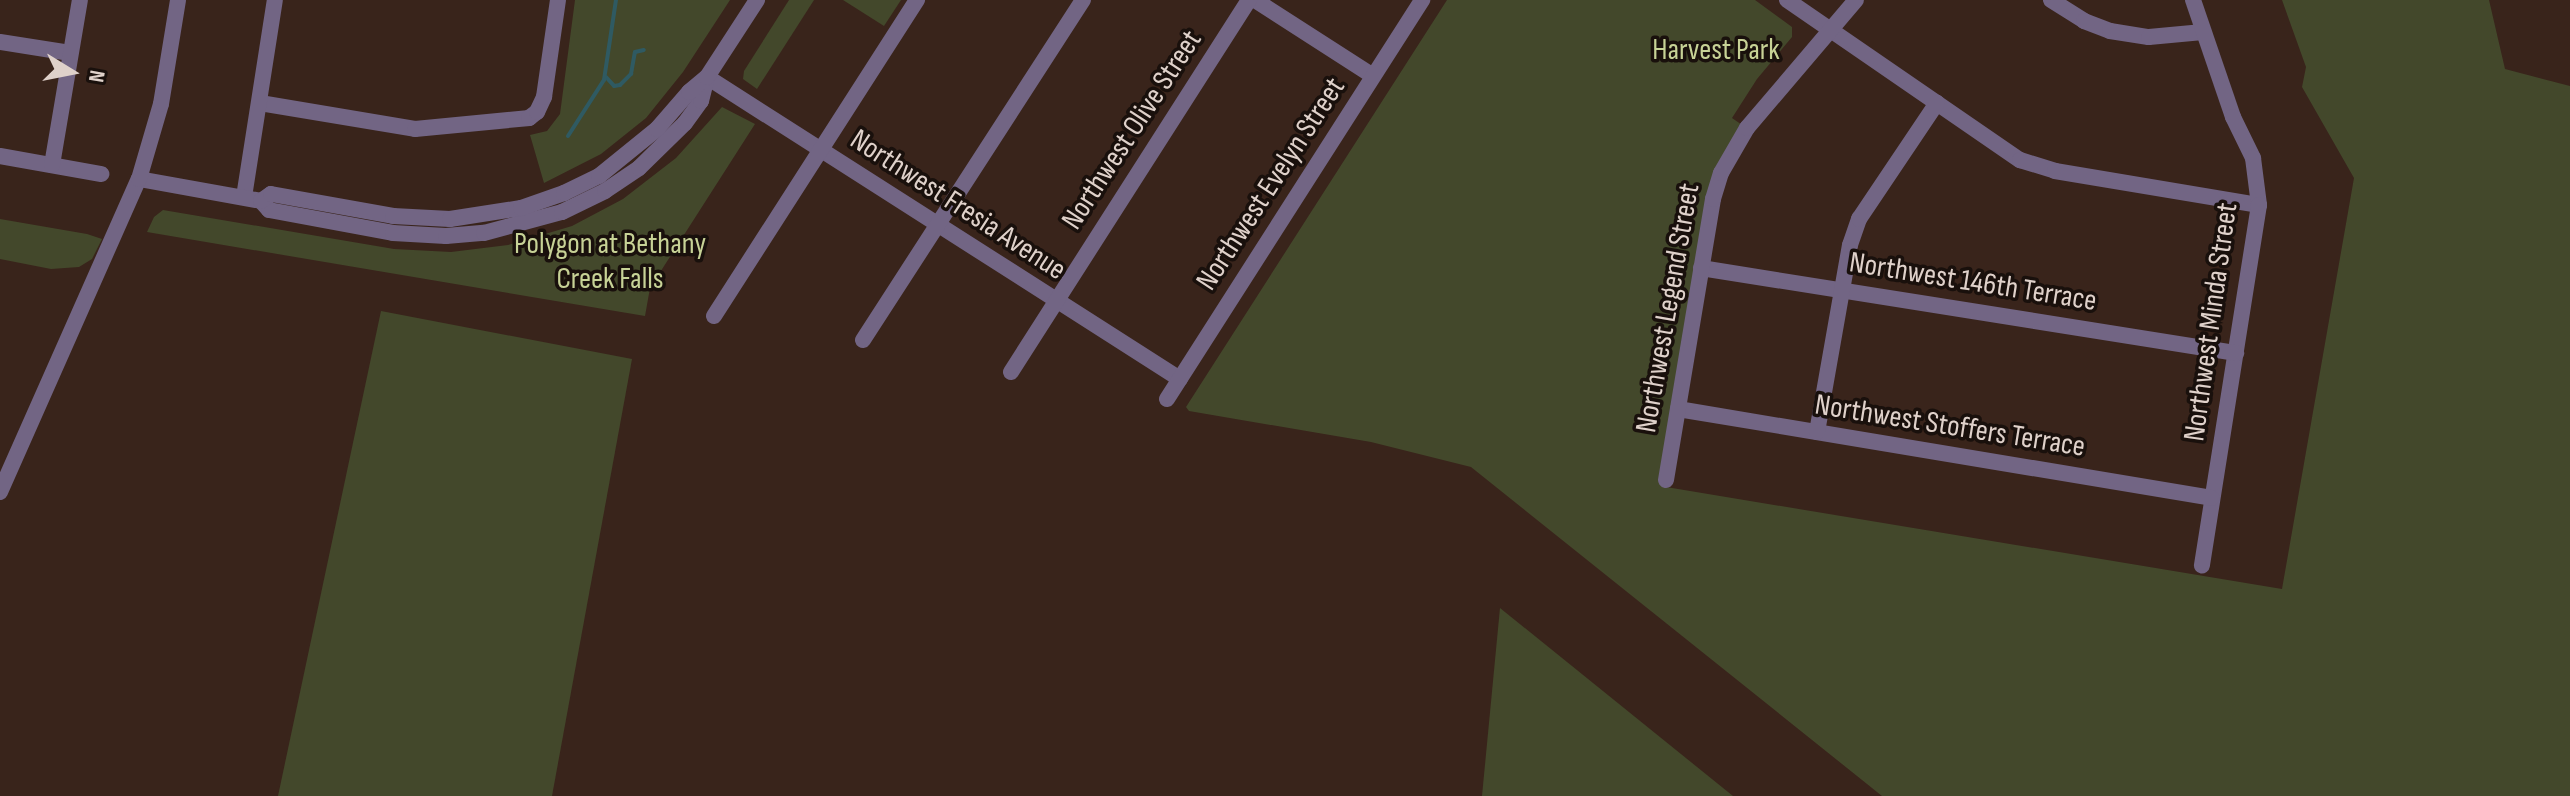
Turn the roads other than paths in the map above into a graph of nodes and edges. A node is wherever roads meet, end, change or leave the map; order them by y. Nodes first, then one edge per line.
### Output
1 (80, 0) edge
2 (178, 0) edge
3 (275, 0) edge
4 (558, 0) edge
5 (757, 0) edge
6 (917, 0) edge
7 (1083, 0) edge
8 (1252, 0) edge
9 (1422, 0) edge
10 (1787, 0) edge
11 (1856, 0) edge
12 (2051, 0) edge
13 (2193, 0) edge
14 (1829, 30) junction
15 (2203, 32) junction
16 (0, 42) edge
17 (70, 53) junction
18 (1373, 76) junction
19 (707, 77) junction
20 (260, 103) junction
21 (1937, 103) junction
22 (820, 151) junction
23 (0, 156) edge
24 (52, 165) junction
25 (101, 174) dead end
26 (139, 179) junction
27 (244, 197) junction
28 (2259, 205) junction
29 (938, 226) junction
30 (1701, 268) junction
31 (1842, 290) junction
32 (1056, 302) junction
33 (714, 316) dead end
34 (863, 340) dead end
35 (2236, 353) junction
36 (1011, 372) dead end
37 (1180, 379) junction
38 (1167, 399) dead end
39 (1678, 409) junction
40 (1817, 432) junction
41 (1666, 480) dead end
42 (0, 492) edge
43 (2212, 498) junction
44 (2202, 566) dead end

1 - 17 street
2 - 26 street
3 - 20 street
4 - 20 street
5 - 19 street
6 - 22 street
7 - 29 street
8 - 18 street
8 - 32 street, Northwest Olive Street
9 - 18 street, Northwest Evelyn Street
10 - 14 street
11 - 14 street, Northwest Legend Street
12 - 15 street
13 - 15 street, Northwest Minda Street
14 - 21 street
14 - 30 street, Northwest Legend Street
15 - 28 street, Northwest Minda Street
16 - 17 street
17 - 24 street
18 - 37 street, Northwest Evelyn Street
19 - 22 street, Northwest Fresia Avenue
19 - 27 street
20 - 27 street
21 - 28 street
21 - 31 street
22 - 29 street, Northwest Fresia Avenue
22 - 33 street
23 - 24 street
24 - 25 street
26 - 27 street
26 - 42 street
28 - 35 street, Northwest Minda Street
29 - 32 street, Northwest Fresia Avenue
29 - 34 street
30 - 31 street, Northwest 146th Terrace
30 - 39 street, Northwest Legend Street
31 - 35 street, Northwest 146th Terrace
31 - 40 street
32 - 36 street, Northwest Olive Street
32 - 37 street, Northwest Fresia Avenue
35 - 43 street, Northwest Minda Street
37 - 38 street, Northwest Evelyn Street
39 - 40 street, Northwest Stoffers Terrace
39 - 41 street, Northwest Legend Street
40 - 43 street, Northwest Stoffers Terrace
43 - 44 street, Northwest Minda Street

